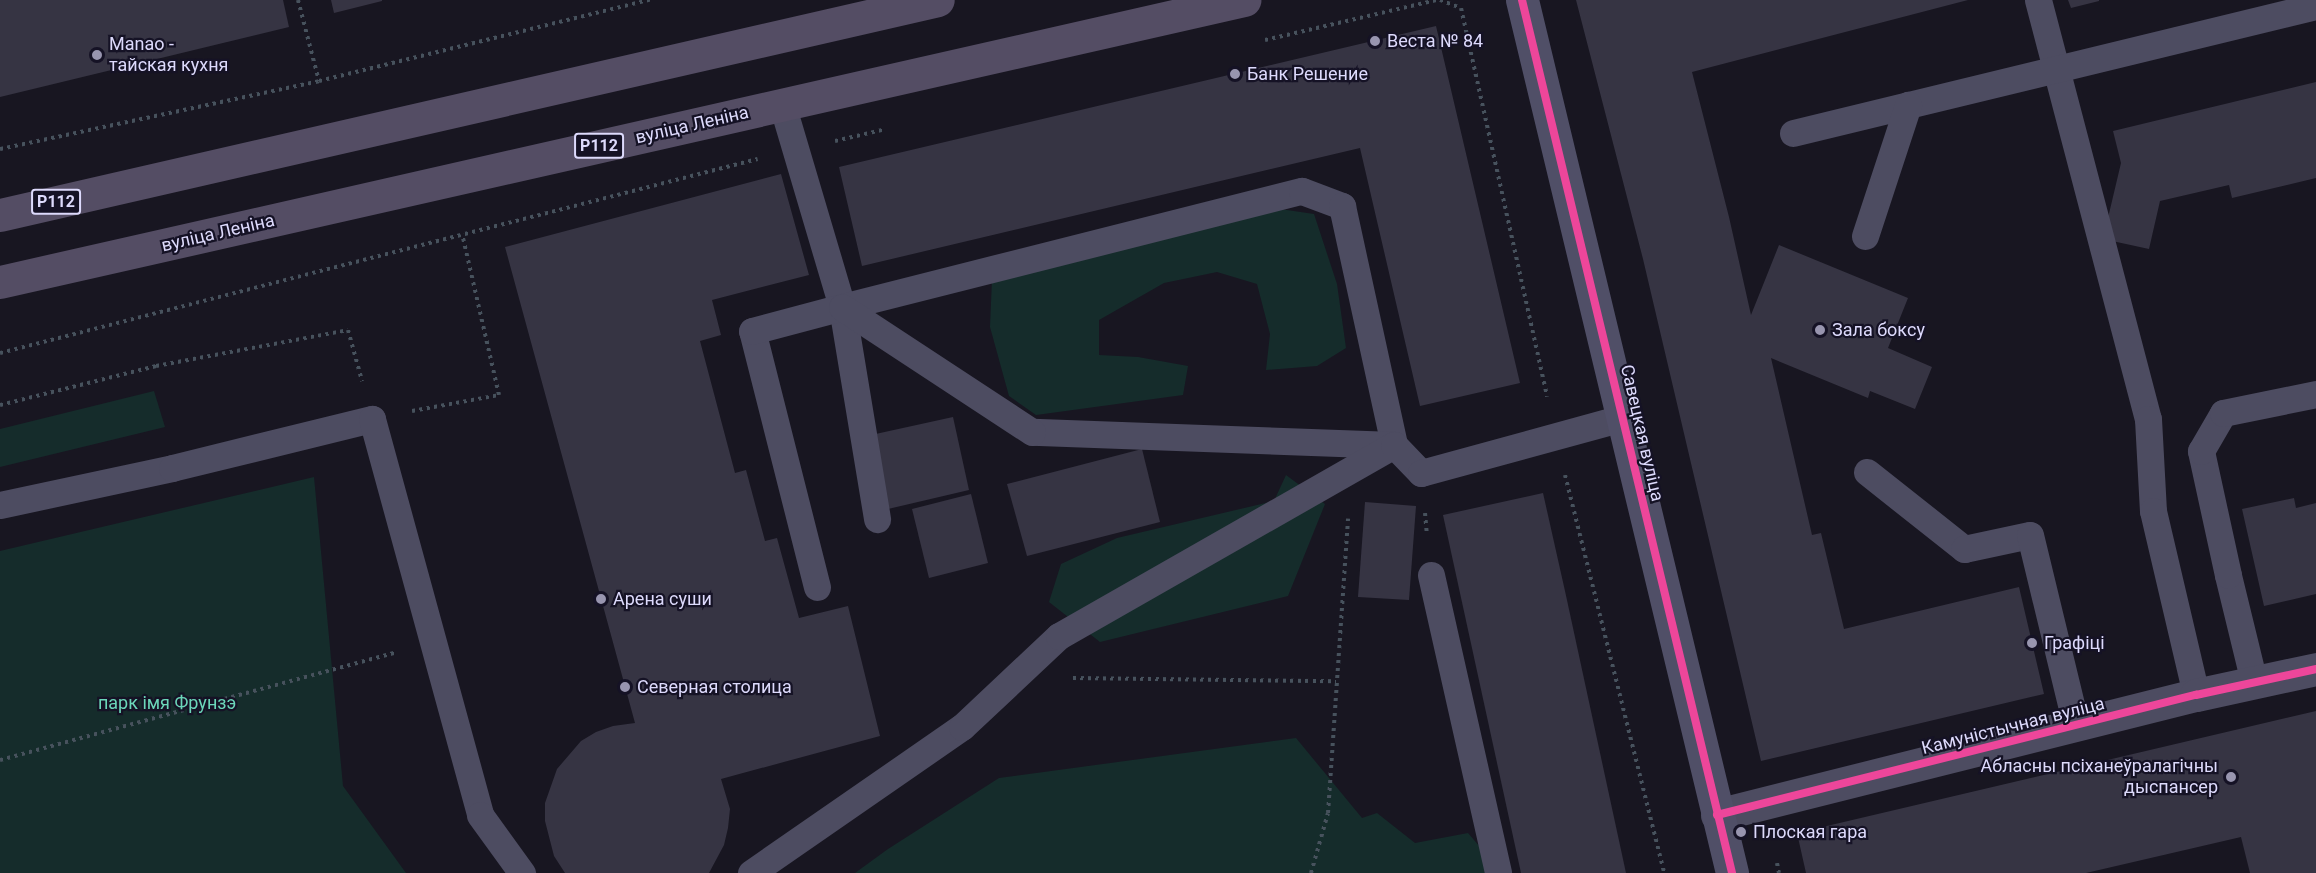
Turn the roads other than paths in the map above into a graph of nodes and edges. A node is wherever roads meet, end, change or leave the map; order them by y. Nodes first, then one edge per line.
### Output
1 (938, 0) edge
2 (1244, 0) edge
3 (1522, 0) edge
4 (2038, 0) edge
5 (2316, 6) edge
6 (2055, 69) junction
7 (782, 105) junction
8 (1908, 105) junction
9 (1794, 134) dead end
10 (0, 215) edge
11 (1866, 236) dead end
12 (0, 282) edge
13 (842, 307) junction
14 (2316, 394) edge
15 (1622, 418) junction
16 (1394, 445) junction
17 (1867, 472) dead end
18 (0, 505) edge
19 (877, 519) dead end
20 (1431, 575) road end
21 (817, 587) dead end
22 (2316, 669) edge
23 (2254, 682) junction
24 (2196, 695) junction
25 (2076, 725) junction
26 (1717, 815) junction
27 (522, 873) edge
28 (752, 873) edge
29 (1498, 873) edge
30 (1732, 873) edge

1 - 10 main road, Р112
2 - 7 main road, вуліца Леніна / Р112
3 - 15 street, Савецкая вуліца
4 - 6 lane
5 - 6 lane
6 - 8 lane
6 - 24 lane
7 - 12 main road, вуліца Леніна / Р112
7 - 13 lane
8 - 9 lane
8 - 11 lane
13 - 16 lane
13 - 16 lane
13 - 19 lane
13 - 21 lane
14 - 23 lane
15 - 16 lane
15 - 26 street, Савецкая вуліца
16 - 28 lane
17 - 25 lane
18 - 27 lane
20 - 29 lane
22 - 23 street, Камуністычная вуліца
23 - 24 street, Камуністычная вуліца
24 - 25 street, Камуністычная вуліца
25 - 26 street, Камуністычная вуліца
26 - 30 street, Савецкая вуліца

